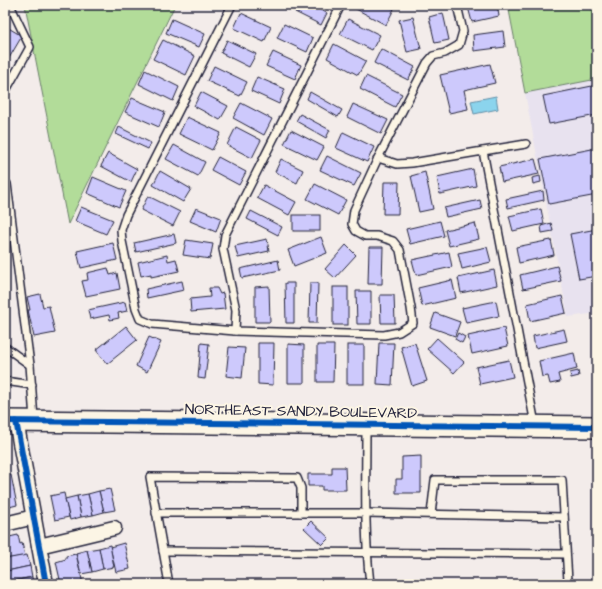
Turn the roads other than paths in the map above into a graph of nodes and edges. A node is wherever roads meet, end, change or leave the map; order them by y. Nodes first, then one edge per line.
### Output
1 (232, 5) edge
2 (341, 5) edge
3 (457, 5) edge
4 (7, 6) edge
5 (5, 92) edge
6 (526, 144) dead end
7 (483, 151) junction
8 (378, 158) junction
9 (7, 184) dead end
10 (234, 331) junction
11 (5, 347) edge
12 (30, 365) junction
13 (5, 381) edge
14 (32, 385) junction
15 (19, 421) edge
16 (366, 424) junction
17 (535, 426) junction
18 (597, 427) edge
19 (156, 513) junction
20 (301, 513) junction
21 (365, 513) junction
22 (431, 514) junction
23 (564, 516) junction
24 (34, 517) junction
25 (5, 524) edge
26 (114, 528) dead end
27 (39, 546) junction
28 (163, 551) junction
29 (366, 552) junction
30 (566, 554) junction
31 (46, 584) edge
32 (169, 584) edge
33 (370, 584) edge
34 (566, 584) edge

1 - 10 lane
2 - 10 lane
3 - 8 lane
4 - 5 lane
6 - 7 lane
7 - 8 lane
7 - 17 lane
8 - 10 lane
9 - 12 lane
11 - 12 lane
12 - 14 lane
13 - 14 lane
14 - 15 lane
15 - 16 main road, NORTHEAST SANDY BOULEVARD
15 - 24 street
16 - 17 main road, NORTHEAST SANDY BOULEVARD
16 - 21 lane
17 - 18 main road, NORTHEAST SANDY BOULEVARD
19 - 20 lane
19 - 20 lane
19 - 28 lane
20 - 21 lane
21 - 22 lane
21 - 29 lane
22 - 23 lane
22 - 23 lane
23 - 30 lane
24 - 25 street
24 - 27 street
26 - 27 street
27 - 31 street
28 - 29 lane
28 - 32 lane
29 - 30 lane
29 - 33 lane
30 - 34 lane

